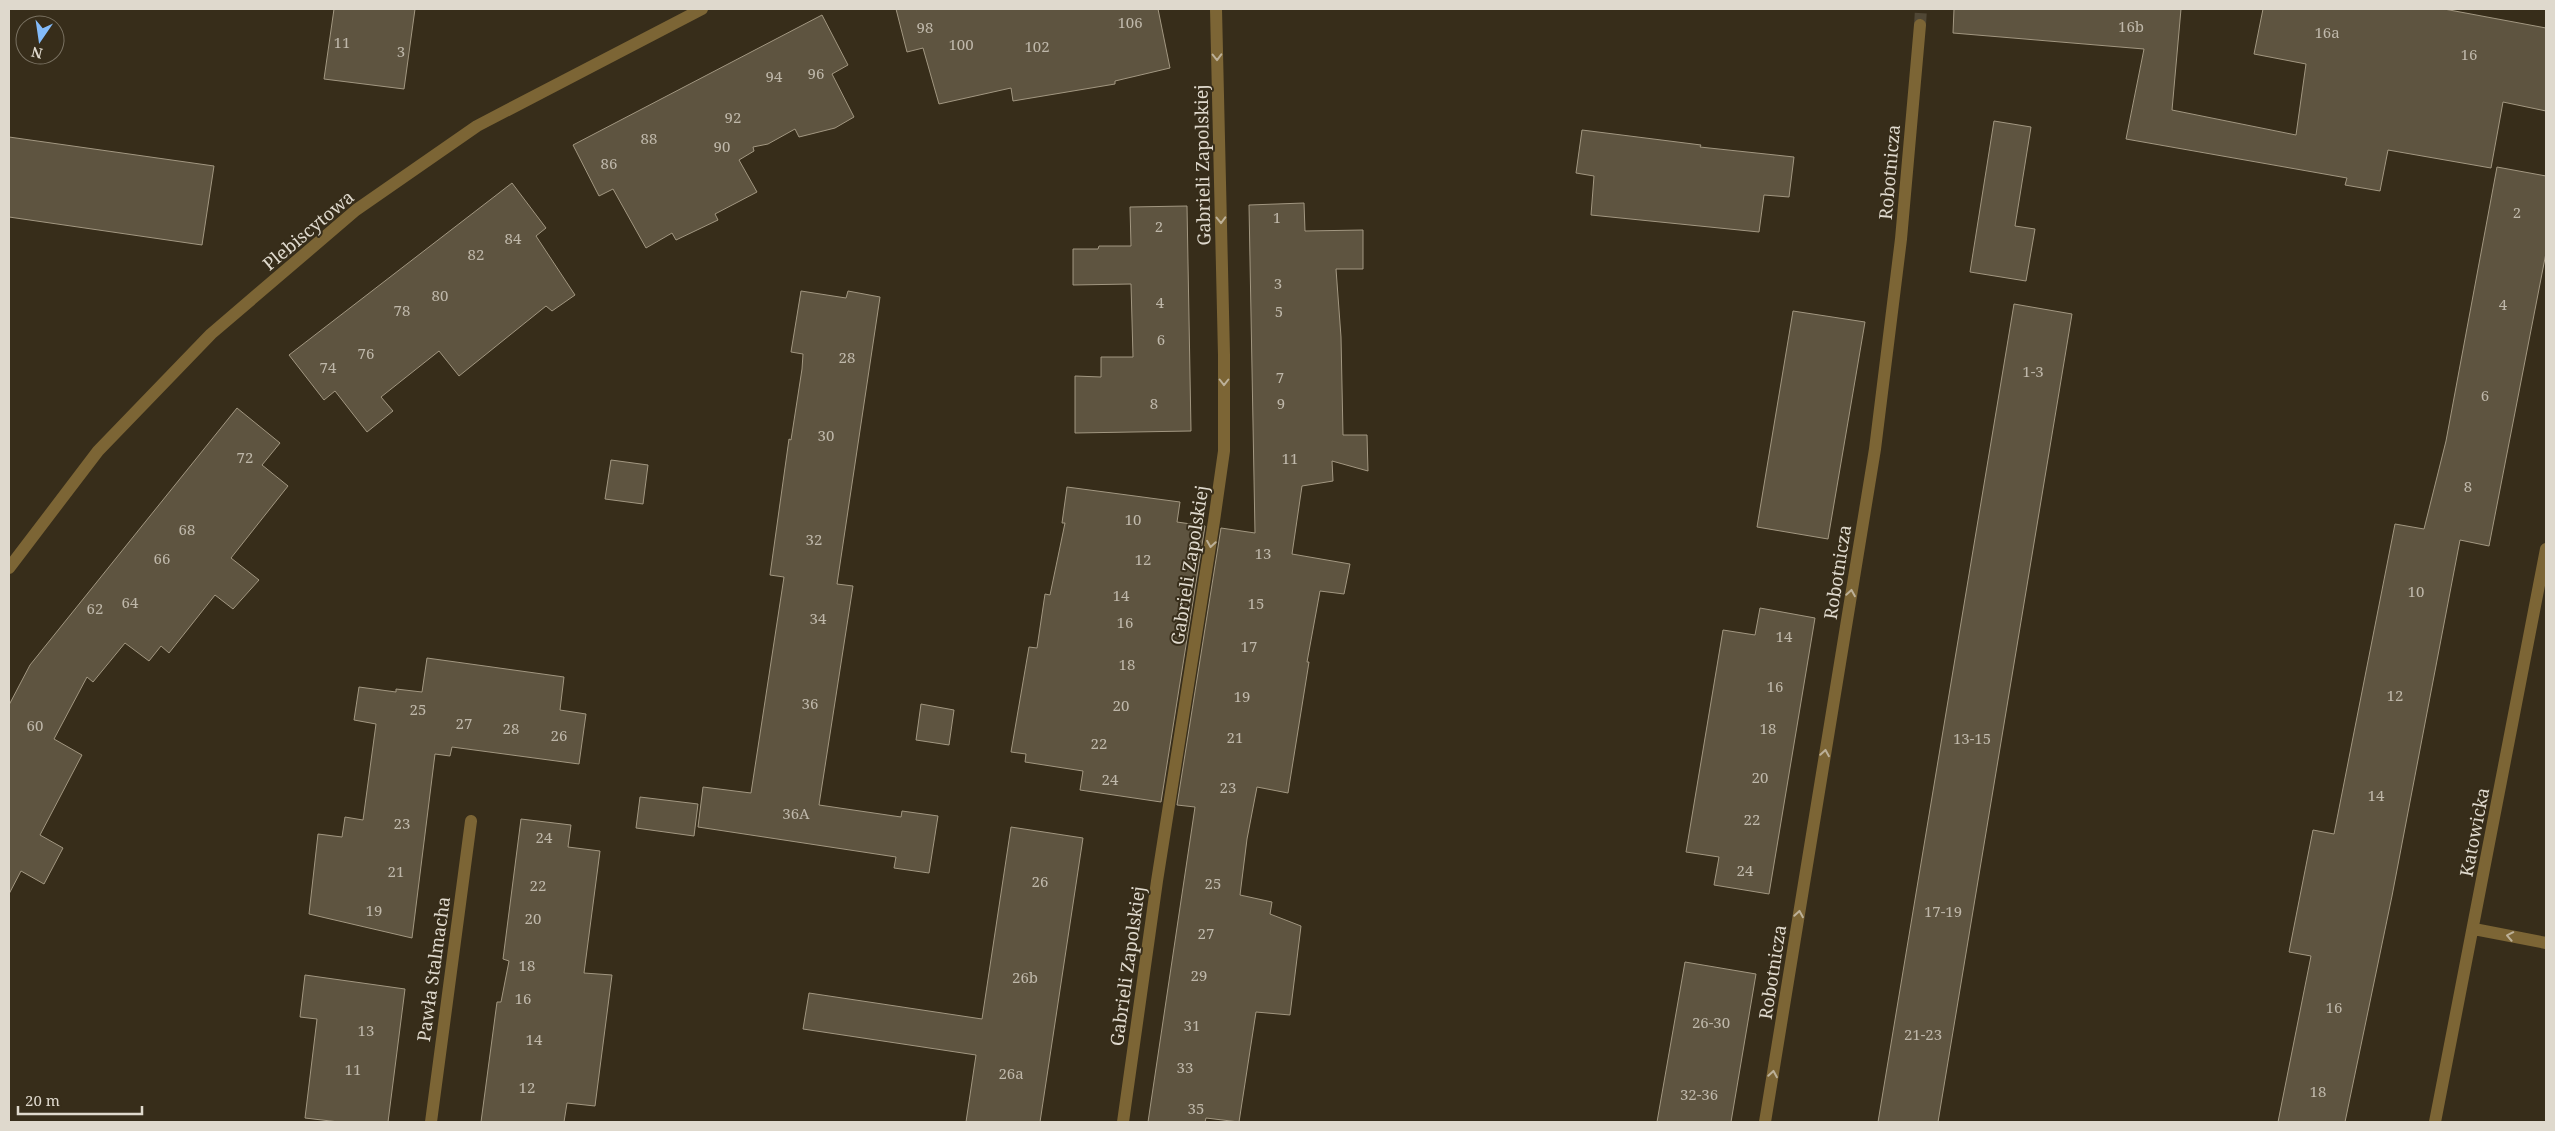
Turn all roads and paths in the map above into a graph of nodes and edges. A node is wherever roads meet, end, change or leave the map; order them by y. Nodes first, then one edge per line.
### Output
1 (702, 9) edge
2 (1216, 9) edge
3 (1920, 25) tunnel mouth
4 (2546, 549) edge
5 (9, 568) edge
6 (470, 821) dead end
7 (2474, 929) junction
8 (2546, 943) edge
9 (430, 1122) edge
10 (1123, 1122) edge
11 (1765, 1122) edge
12 (2435, 1122) edge

1 - 5 street, Plebiscytowa
2 -> 10 street, Gabrieli Zapolskiej
11 -> 3 street, Robotnicza
4 - 7 street, Katowicka
6 - 9 street, Pawła Stalmacha
8 -> 7 street
7 - 12 street, Katowicka

